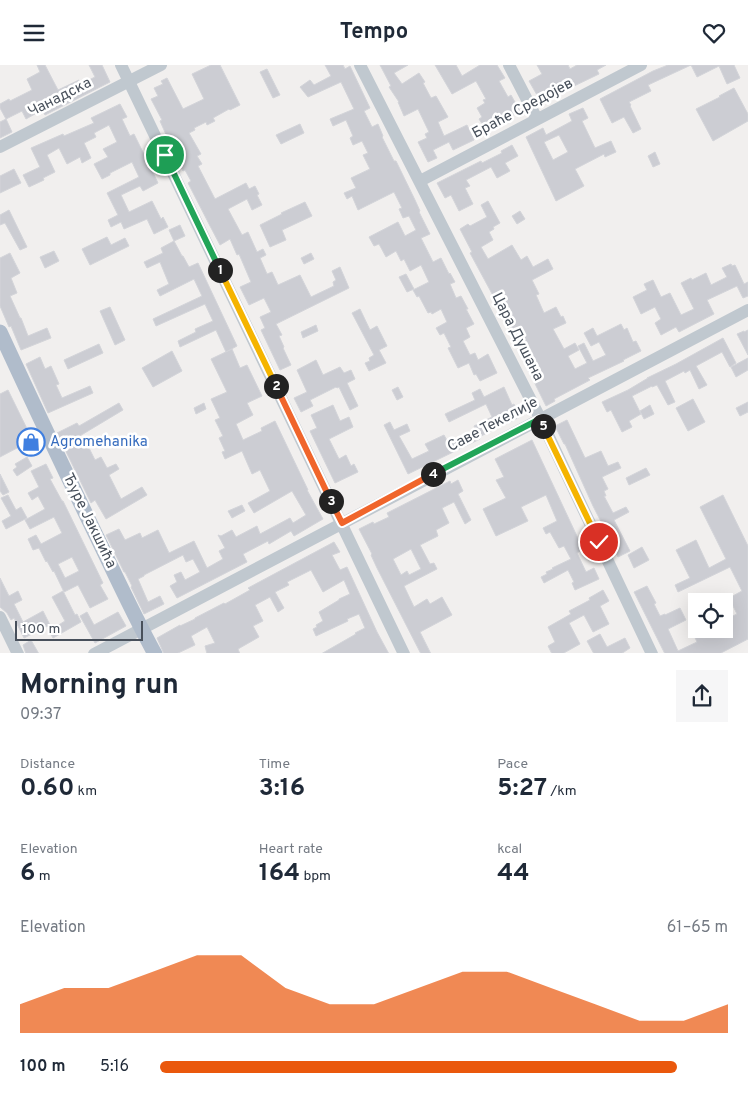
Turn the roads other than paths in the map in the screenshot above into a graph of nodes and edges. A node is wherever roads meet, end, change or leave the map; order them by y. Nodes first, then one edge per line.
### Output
1 (121, 65) edge
2 (161, 65) edge
3 (360, 65) edge
4 (509, 65) edge
5 (641, 65) edge
6 (129, 81) junction
7 (537, 119) junction
8 (0, 147) edge
9 (420, 181) junction
10 (748, 310) edge
11 (0, 332) edge
12 (540, 419) junction
13 (342, 523) junction
14 (0, 617) edge
15 (141, 629) junction
16 (18, 653) edge
17 (94, 653) edge
18 (155, 653) edge
19 (404, 653) edge
20 (652, 653) edge

1 - 6 street
2 - 6 street, Чанадска
3 - 9 street, Цара Душана
4 - 7 street
5 - 7 street, Браће Средојев
6 - 8 street, Чанадска
6 - 13 street
7 - 9 street, Браће Средојев
9 - 12 street, Цара Душана
10 - 12 street, Саве Текелије
11 - 15 main road, Ђуре Јакшића
12 - 13 street, Саве Текелије
12 - 20 street, Цара Душана
13 - 15 street, Саве Текелије
13 - 19 street
14 - 16 street
15 - 17 street, Саве Текелије
15 - 18 main road, Ђуре Јакшића

